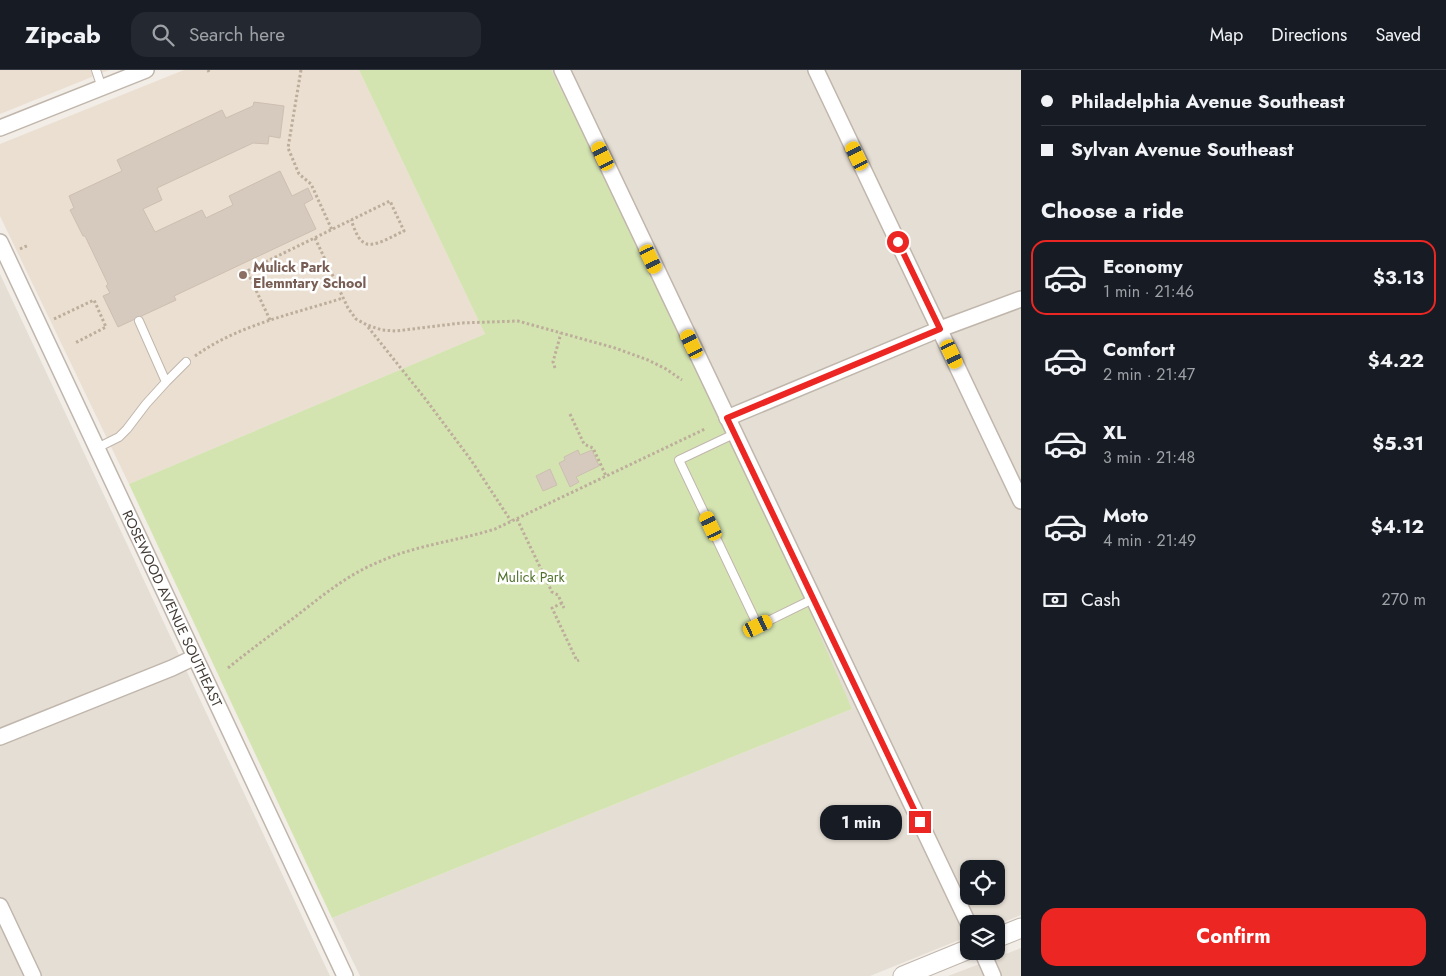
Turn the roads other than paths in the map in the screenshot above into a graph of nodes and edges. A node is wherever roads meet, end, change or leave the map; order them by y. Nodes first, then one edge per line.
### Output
1 (96, 70) edge
2 (146, 70) edge
3 (562, 70) edge
4 (816, 70) edge
5 (102, 88) junction
6 (0, 128) edge
7 (0, 242) edge
8 (1021, 299) edge
9 (138, 321) dead end
10 (940, 329) junction
11 (186, 362) road end
12 (166, 382) junction
13 (727, 418) junction
14 (734, 434) junction
15 (96, 448) junction
16 (1021, 501) edge
17 (813, 599) junction
18 (195, 657) junction
19 (0, 737) edge
20 (0, 906) edge
21 (965, 915) edge
22 (1021, 928) edge
23 (1005, 934) edge
24 (960, 953) edge
25 (986, 960) edge
26 (33, 976) edge
27 (345, 976) edge
28 (903, 976) edge
29 (994, 976) edge

1 - 5 lane
2 - 5 street
3 - 13 street
4 - 10 street
5 - 6 street
7 - 15 street, ROSEWOOD AVENUE SOUTHEAST
8 - 10 street
9 - 12 lane
10 - 13 street
10 - 16 street
11 - 12 lane
12 - 15 lane
13 - 14 street
14 - 17 street
14 - 17 lane
15 - 18 street, ROSEWOOD AVENUE SOUTHEAST
17 - 21 street
18 - 19 street
18 - 27 street, ROSEWOOD AVENUE SOUTHEAST
20 - 26 street
22 - 23 street
24 - 28 street
25 - 29 street

